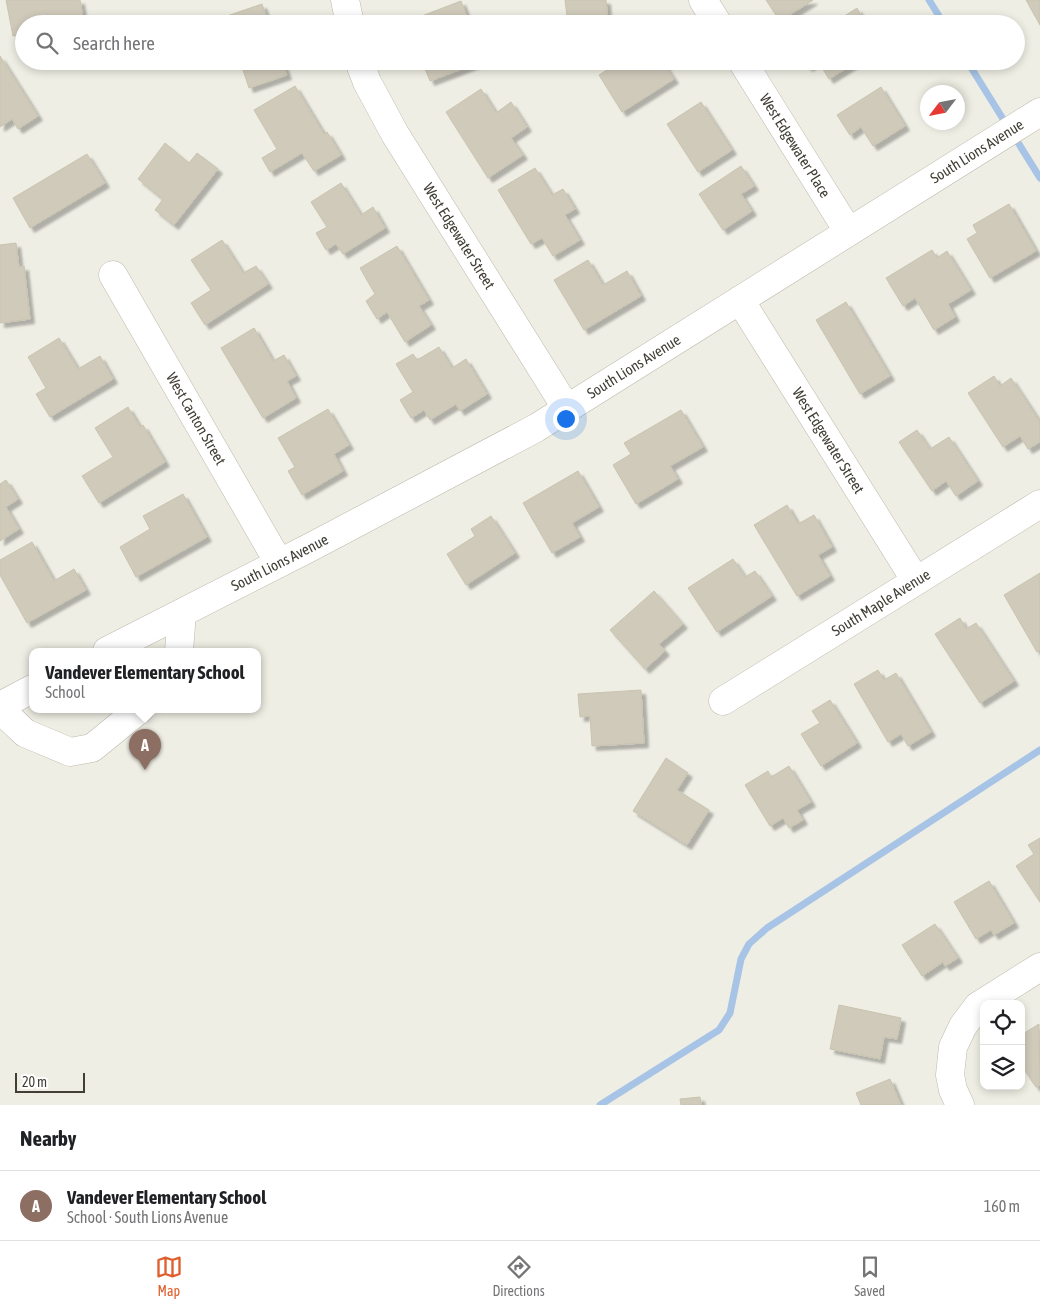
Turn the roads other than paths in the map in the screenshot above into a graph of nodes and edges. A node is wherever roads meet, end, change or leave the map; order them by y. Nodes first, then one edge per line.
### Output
1 (345, 0) edge
2 (703, 0) edge
3 (348, 15) edge
4 (712, 15) edge
5 (363, 70) edge
6 (748, 70) edge
7 (1032, 117) edge
8 (848, 231) junction
9 (113, 275) dead end
10 (740, 300) junction
11 (567, 408) junction
12 (1040, 504) edge
13 (280, 563) junction
14 (916, 581) junction
15 (182, 613) junction
16 (113, 648) edge
17 (179, 648) edge
18 (29, 691) edge
19 (723, 701) dead end
20 (0, 708) edge
21 (135, 713) edge
22 (1040, 967) edge
23 (960, 1105) edge

1 - 3 street
2 - 4 street
5 - 11 street, West Edgewater Street
6 - 8 street, West Edgewater Place
7 - 8 street, South Lions Avenue
8 - 10 street, South Lions Avenue
9 - 13 street, West Canton Street
10 - 11 street, South Lions Avenue
10 - 14 street, West Edgewater Street
11 - 13 street, South Lions Avenue
12 - 14 street, South Maple Avenue
13 - 15 street, South Lions Avenue
14 - 19 street, South Maple Avenue
15 - 16 street, South Lions Avenue
15 - 17 street
18 - 20 street
20 - 21 street
22 - 23 street

